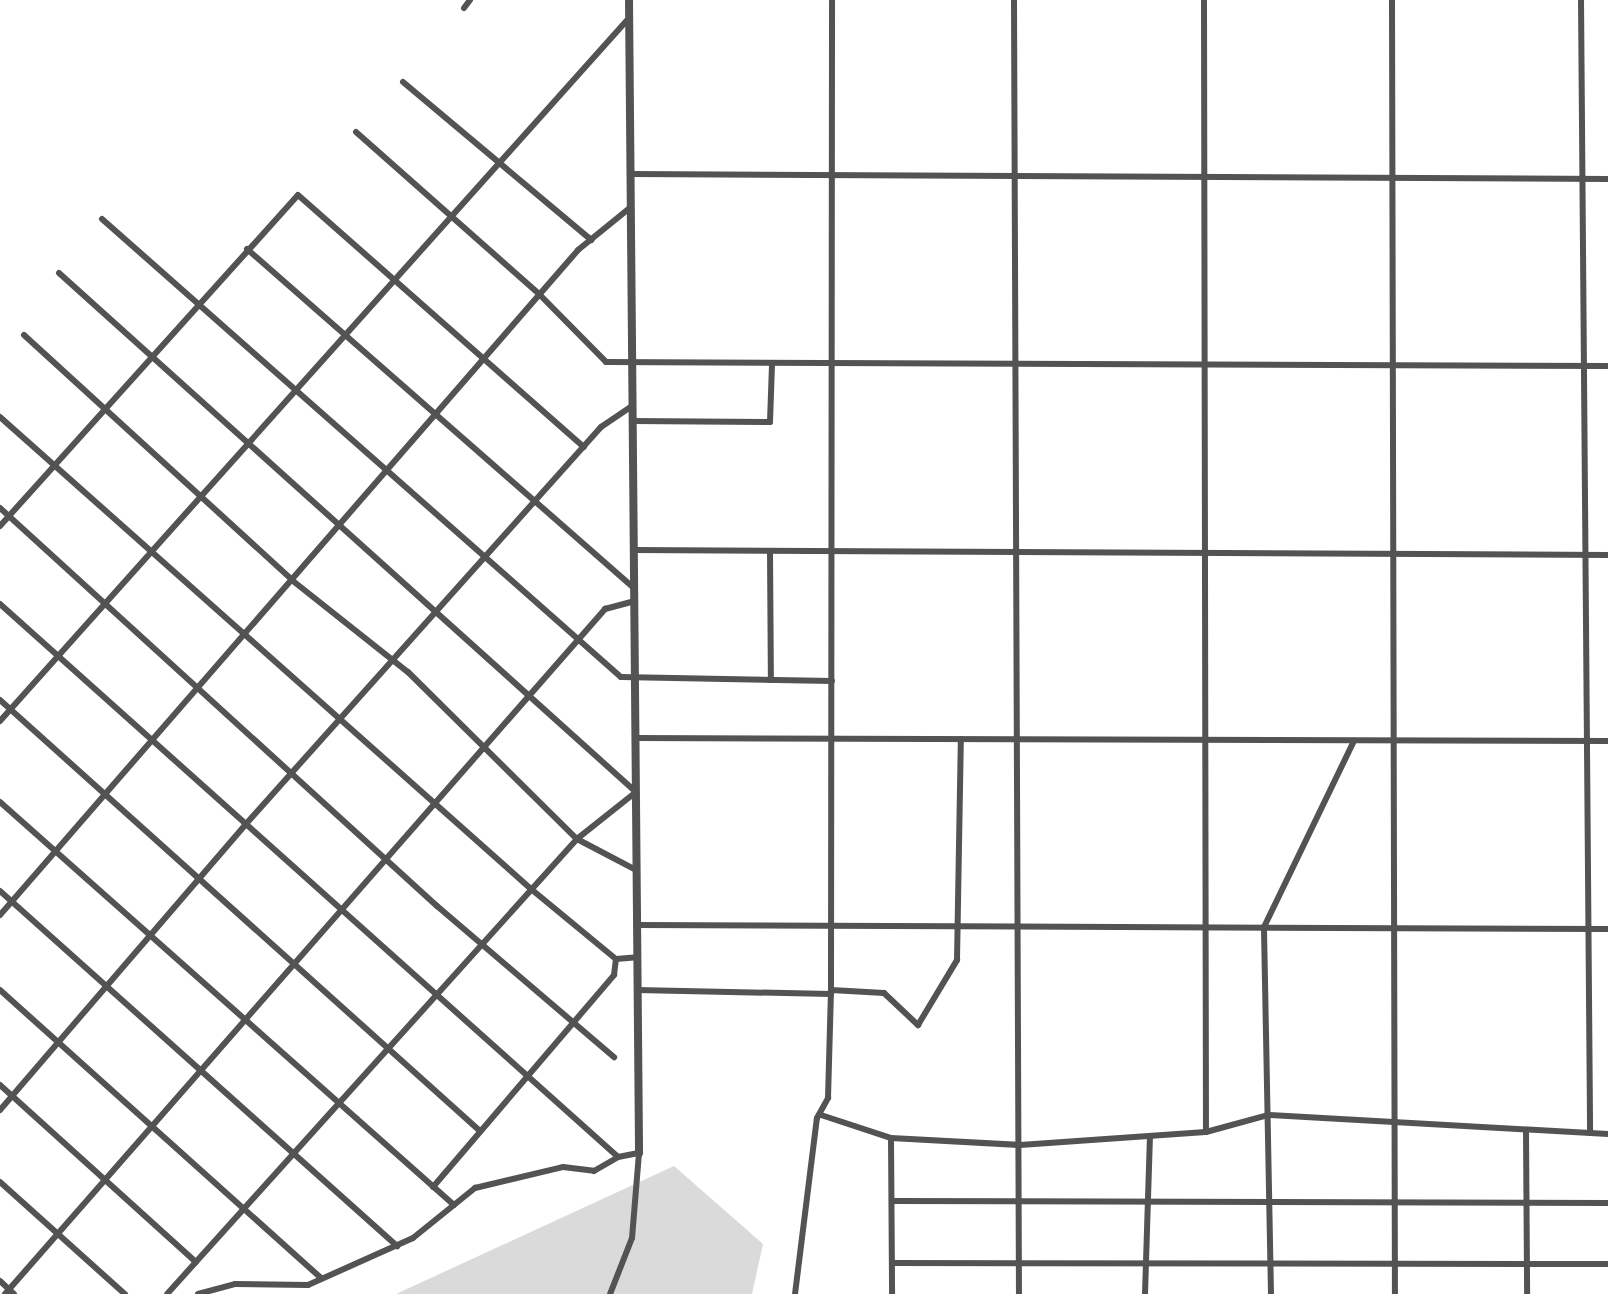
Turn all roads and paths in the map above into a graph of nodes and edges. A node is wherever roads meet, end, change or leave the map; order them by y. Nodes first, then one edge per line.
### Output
1 (470, 0) edge
2 (629, 0) edge
3 (832, 0) edge
4 (1014, 0) edge
5 (1204, 0) edge
6 (1392, 0) edge
7 (1581, 0) edge
8 (464, 8) dead end
9 (629, 18) junction
10 (403, 82) dead end
11 (356, 132) dead end
12 (500, 159) junction
13 (630, 174) junction
14 (832, 175) junction
15 (1016, 176) junction
16 (1205, 177) junction
17 (1393, 178) junction
18 (1582, 179) junction
19 (1608, 179) edge
20 (630, 207) junction
21 (449, 214) junction
22 (102, 219) dead end
23 (591, 240) junction
24 (247, 249) junction
25 (59, 273) dead end
26 (391, 280) junction
27 (540, 295) junction
28 (197, 303) junction
29 (344, 334) junction
30 (24, 335) dead end
31 (150, 356) junction
32 (485, 358) junction
33 (632, 363) junction
34 (772, 364) junction
35 (832, 364) junction
36 (1017, 364) junction
37 (1206, 365) junction
38 (1393, 365) junction
39 (1583, 366) junction
40 (1608, 366) edge
41 (294, 390) junction
42 (632, 406) junction
43 (104, 409) junction
44 (0, 417) edge
45 (434, 417) junction
46 (632, 421) junction
47 (247, 442) junction
48 (584, 447) junction
49 (55, 464) junction
50 (386, 473) junction
51 (199, 496) junction
52 (532, 505) junction
53 (0, 508) edge
54 (9, 516) junction
55 (0, 526) edge
56 (340, 526) junction
57 (152, 550) junction
58 (634, 550) junction
59 (771, 551) junction
60 (832, 551) junction
61 (1019, 552) junction
62 (1208, 553) junction
63 (1393, 554) junction
64 (1583, 555) junction
65 (1608, 555) edge
66 (484, 559) junction
67 (293, 581) junction
68 (634, 588) junction
69 (107, 601) junction
70 (634, 601) junction
71 (0, 604) edge
72 (436, 613) junction
73 (247, 633) junction
74 (578, 641) junction
75 (58, 656) junction
76 (392, 662) junction
77 (635, 679) junction
78 (771, 680) junction
79 (832, 681) junction
80 (199, 687) junction
81 (529, 696) junction
82 (0, 700) edge
83 (11, 709) junction
84 (343, 718) junction
85 (0, 722) edge
86 (635, 738) junction
87 (832, 739) junction
88 (961, 739) junction
89 (1020, 740) junction
90 (1208, 740) junction
91 (152, 741) junction
92 (1354, 741) junction
93 (1392, 741) junction
94 (1584, 741) junction
95 (1608, 741) edge
96 (486, 747) junction
97 (296, 773) junction
98 (636, 792) junction
99 (105, 796) junction
100 (437, 801) junction
101 (0, 802) edge
102 (244, 825) junction
103 (577, 839) junction
104 (56, 852) junction
105 (387, 857) junction
106 (636, 870) junction
107 (198, 881) junction
108 (531, 889) junction
109 (0, 891) edge
110 (12, 902) junction
111 (341, 910) junction
112 (0, 915) edge
113 (637, 925) junction
114 (832, 926) junction
115 (958, 926) junction
116 (1022, 926) junction
117 (1264, 927) junction
118 (1208, 928) junction
119 (1394, 928) junction
120 (1584, 928) junction
121 (1608, 929) edge
122 (151, 936) junction
123 (483, 941) junction
124 (637, 957) junction
125 (616, 959) junction
126 (295, 963) junction
127 (107, 987) junction
128 (0, 990) edge
129 (637, 990) junction
130 (831, 992) junction
131 (435, 995) junction
132 (245, 1020) junction
133 (574, 1023) junction
134 (58, 1042) junction
135 (389, 1046) junction
136 (614, 1057) dead end
137 (201, 1071) junction
138 (526, 1078) junction
139 (0, 1085) edge
140 (12, 1096) junction
141 (338, 1102) junction
142 (0, 1110) edge
143 (821, 1115) junction
144 (1268, 1115) junction
145 (1392, 1124) junction
146 (152, 1127) junction
147 (480, 1131) junction
148 (1206, 1132) junction
149 (1526, 1132) junction
150 (1590, 1133) junction
151 (1608, 1134) edge
152 (891, 1138) junction
153 (1150, 1138) junction
154 (1020, 1145) junction
155 (293, 1153) junction
156 (639, 1154) junction
157 (618, 1157) junction
158 (106, 1180) junction
159 (0, 1182) edge
160 (433, 1187) junction
161 (892, 1201) junction
162 (1395, 1203) junction
163 (1527, 1203) junction
164 (1608, 1203) edge
165 (1147, 1204) junction
166 (1271, 1204) junction
167 (454, 1205) junction
168 (1020, 1205) junction
169 (243, 1209) junction
170 (59, 1234) junction
171 (397, 1246) junction
172 (196, 1262) junction
173 (1020, 1262) junction
174 (1145, 1262) junction
175 (892, 1263) junction
176 (1272, 1263) junction
177 (1395, 1263) junction
178 (1527, 1264) junction
179 (1608, 1264) edge
180 (321, 1278) junction
181 (0, 1281) edge
182 (10, 1293) edge
183 (125, 1294) edge
184 (166, 1294) edge
185 (198, 1294) edge
186 (610, 1294) edge
187 (795, 1294) edge
188 (892, 1294) edge
189 (1019, 1294) edge
190 (1145, 1294) edge
191 (1271, 1294) edge
192 (1395, 1294) edge
193 (1527, 1294) edge

1 - 8 street
2 - 9 street
3 - 14 street
4 - 15 street
5 - 16 street
6 - 17 street
7 - 18 street
9 - 12 street
9 - 13 street
10 - 12 street
11 - 21 street
12 - 21 street
12 - 23 street
13 - 14 street
13 - 20 street
14 - 15 street
14 - 35 street
15 - 16 street
15 - 36 street
16 - 17 street
16 - 37 street
17 - 18 street
17 - 38 street
18 - 19 street
18 - 39 street
20 - 23 street
20 - 33 street
21 - 26 street
21 - 27 street
22 - 28 street
23 - 27 street
24 - 26 street
24 - 28 street
24 - 29 street
25 - 31 street
26 - 29 street
26 - 32 street
27 - 32 street
27 - 33 street
28 - 31 street
28 - 41 street
29 - 41 street
29 - 45 street
30 - 43 street
31 - 43 street
31 - 47 street
32 - 45 street
32 - 48 street
33 - 34 street
33 - 42 street
34 - 35 street
34 - 46 street
35 - 36 street
35 - 60 street
36 - 37 street
36 - 61 street
37 - 38 street
37 - 62 street
38 - 39 street
38 - 63 street
39 - 40 street
39 - 64 street
41 - 47 street
41 - 50 street
42 - 46 street
42 - 48 street
43 - 49 street
43 - 51 street
44 - 49 street
45 - 50 street
45 - 52 street
46 - 58 street
47 - 51 street
47 - 56 street
48 - 52 street
49 - 54 street
49 - 57 street
50 - 56 street
50 - 66 street
51 - 57 street
51 - 67 street
52 - 66 street
52 - 68 street
53 - 54 street
54 - 55 street
54 - 69 street
56 - 67 street
56 - 72 street
57 - 69 street
57 - 73 street
58 - 59 street
58 - 68 street
59 - 60 street
59 - 78 street
60 - 61 street
60 - 79 street
61 - 62 street
61 - 89 street
62 - 63 street
62 - 90 street
63 - 64 street
63 - 93 street
64 - 65 street
64 - 94 street
66 - 72 street
66 - 74 street
67 - 73 street
67 - 76 street
68 - 70 street
69 - 75 street
69 - 80 street
70 - 74 street
70 - 77 street
71 - 75 street
72 - 76 street
72 - 81 street
73 - 80 street
73 - 84 street
74 - 77 street
74 - 81 street
75 - 83 street
75 - 91 street
76 - 84 street
76 - 96 street
77 - 78 street
77 - 86 street
78 - 79 street
79 - 87 street
80 - 91 street
80 - 97 street
81 - 96 street
81 - 98 street
82 - 83 street
83 - 85 street
83 - 99 street
84 - 97 street
84 - 100 street
86 - 87 street
86 - 98 street
87 - 88 street
87 - 114 street
88 - 89 street
88 - 115 street
89 - 90 street
89 - 116 street
90 - 92 street
90 - 118 street
91 - 99 street
91 - 102 street
92 - 93 street
92 - 117 street
93 - 94 street
93 - 119 street
94 - 95 street
94 - 120 street
96 - 100 street
96 - 103 street
97 - 102 street
97 - 105 street
98 - 103 street
98 - 106 street
99 - 104 street
99 - 107 street
100 - 105 street
100 - 108 street
101 - 104 street
102 - 107 street
102 - 111 street
103 - 106 street
103 - 108 street
104 - 110 street
104 - 122 street
105 - 111 street
105 - 123 street
106 - 113 street
107 - 122 street
107 - 126 street
108 - 123 street
108 - 125 street
109 - 110 street
110 - 112 street
110 - 127 street
111 - 126 street
111 - 131 street
113 - 114 street
113 - 124 street
114 - 115 street
114 - 130 street
115 - 116 street
115 - 130 street
116 - 118 street
116 - 154 street
117 - 118 street
117 - 119 street
117 - 144 street
118 - 148 street
119 - 120 street
119 - 145 street
120 - 121 street
120 - 150 street
122 - 127 street
122 - 132 street
123 - 131 street
123 - 133 street
124 - 125 street
124 - 129 street
125 - 133 street
126 - 132 street
126 - 135 street
127 - 134 street
127 - 137 street
128 - 134 street
129 - 130 street
129 - 156 street
130 - 143 street
131 - 135 street
131 - 138 street
132 - 137 street
132 - 141 street
133 - 136 street
133 - 138 street
134 - 140 street
134 - 146 street
135 - 141 street
135 - 147 street
137 - 146 street
137 - 155 street
138 - 147 street
138 - 157 street
139 - 140 street
140 - 142 street
140 - 158 street
141 - 155 street
141 - 160 street
143 - 152 street
143 - 187 street
144 - 145 street
144 - 148 street
144 - 166 street
145 - 149 street
145 - 162 street
146 - 158 street
146 - 169 street
147 - 160 street
148 - 153 street
149 - 150 street
149 - 163 street
150 - 151 street
152 - 154 street
152 - 161 street
153 - 154 street
153 - 165 street
154 - 168 street
155 - 169 street
155 - 171 street
156 - 157 street
156 - 186 street
157 - 167 street
158 - 170 street
158 - 172 street
159 - 170 street
160 - 167 street
161 - 168 street
161 - 175 street
162 - 163 street
162 - 166 street
162 - 177 street
163 - 164 street
163 - 178 street
165 - 166 street
165 - 168 street
165 - 174 street
166 - 176 street
167 - 171 street
168 - 173 street
169 - 172 street
169 - 180 street
170 - 182 street
170 - 183 street
171 - 180 street
172 - 184 street
173 - 174 street
173 - 175 street
173 - 189 street
174 - 176 street
174 - 190 street
175 - 188 street
176 - 177 street
176 - 191 street
177 - 178 street
177 - 192 street
178 - 179 street
178 - 193 street
180 - 185 street
181 - 182 street

